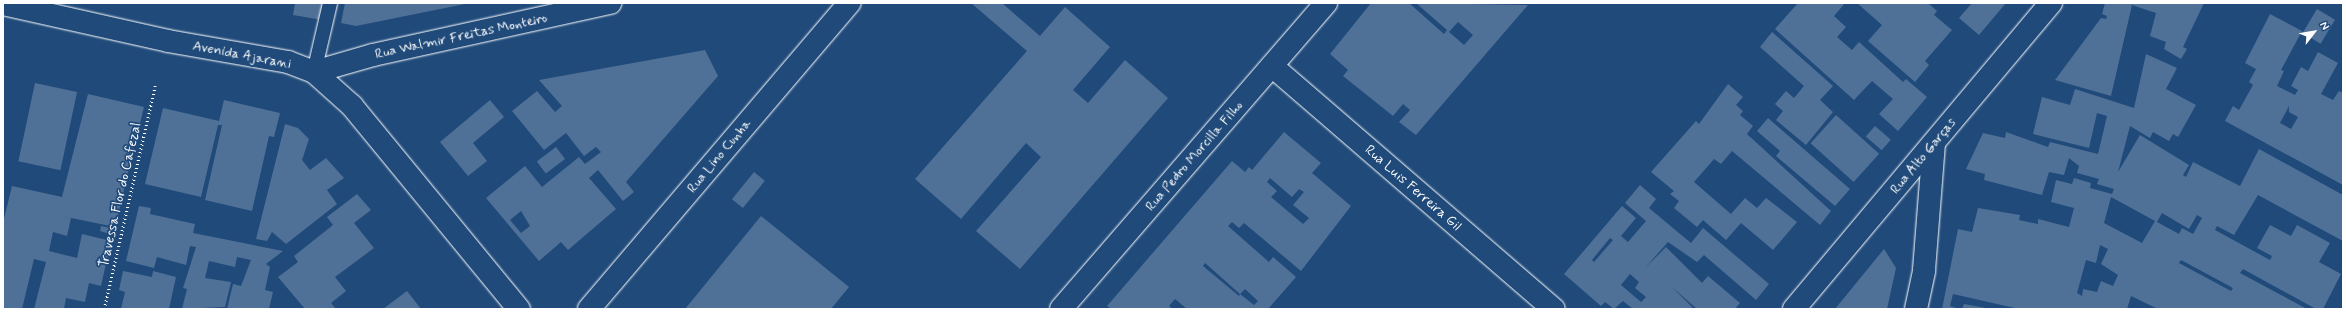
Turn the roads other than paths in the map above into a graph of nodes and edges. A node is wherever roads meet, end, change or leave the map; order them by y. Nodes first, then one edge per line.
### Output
1 (330, 3) edge
2 (610, 3) edge
3 (849, 3) edge
4 (1326, 3) edge
5 (2051, 3) edge
6 (3, 4) edge
7 (1272, 66) junction
8 (314, 72) junction
9 (1934, 144) junction
10 (518, 309) edge
11 (589, 309) edge
12 (1061, 309) edge
13 (1554, 309) edge
14 (1794, 309) edge
15 (1916, 309) edge

1 - 8 lane
2 - 8 street, Rua Walmir Freitas Monteiro
3 - 11 street, Rua Lino Cunha
4 - 7 street, Rua Pedro Morcilla Filho
5 - 9 street, Rua Alto Garças
6 - 8 street, Avenida Ajarani
7 - 12 street, Rua Pedro Morcilla Filho
7 - 13 street, Rua Luis Ferreira Gil
8 - 10 street, Avenida Ajarani
9 - 14 street, Rua Alto Garças
9 - 15 street

